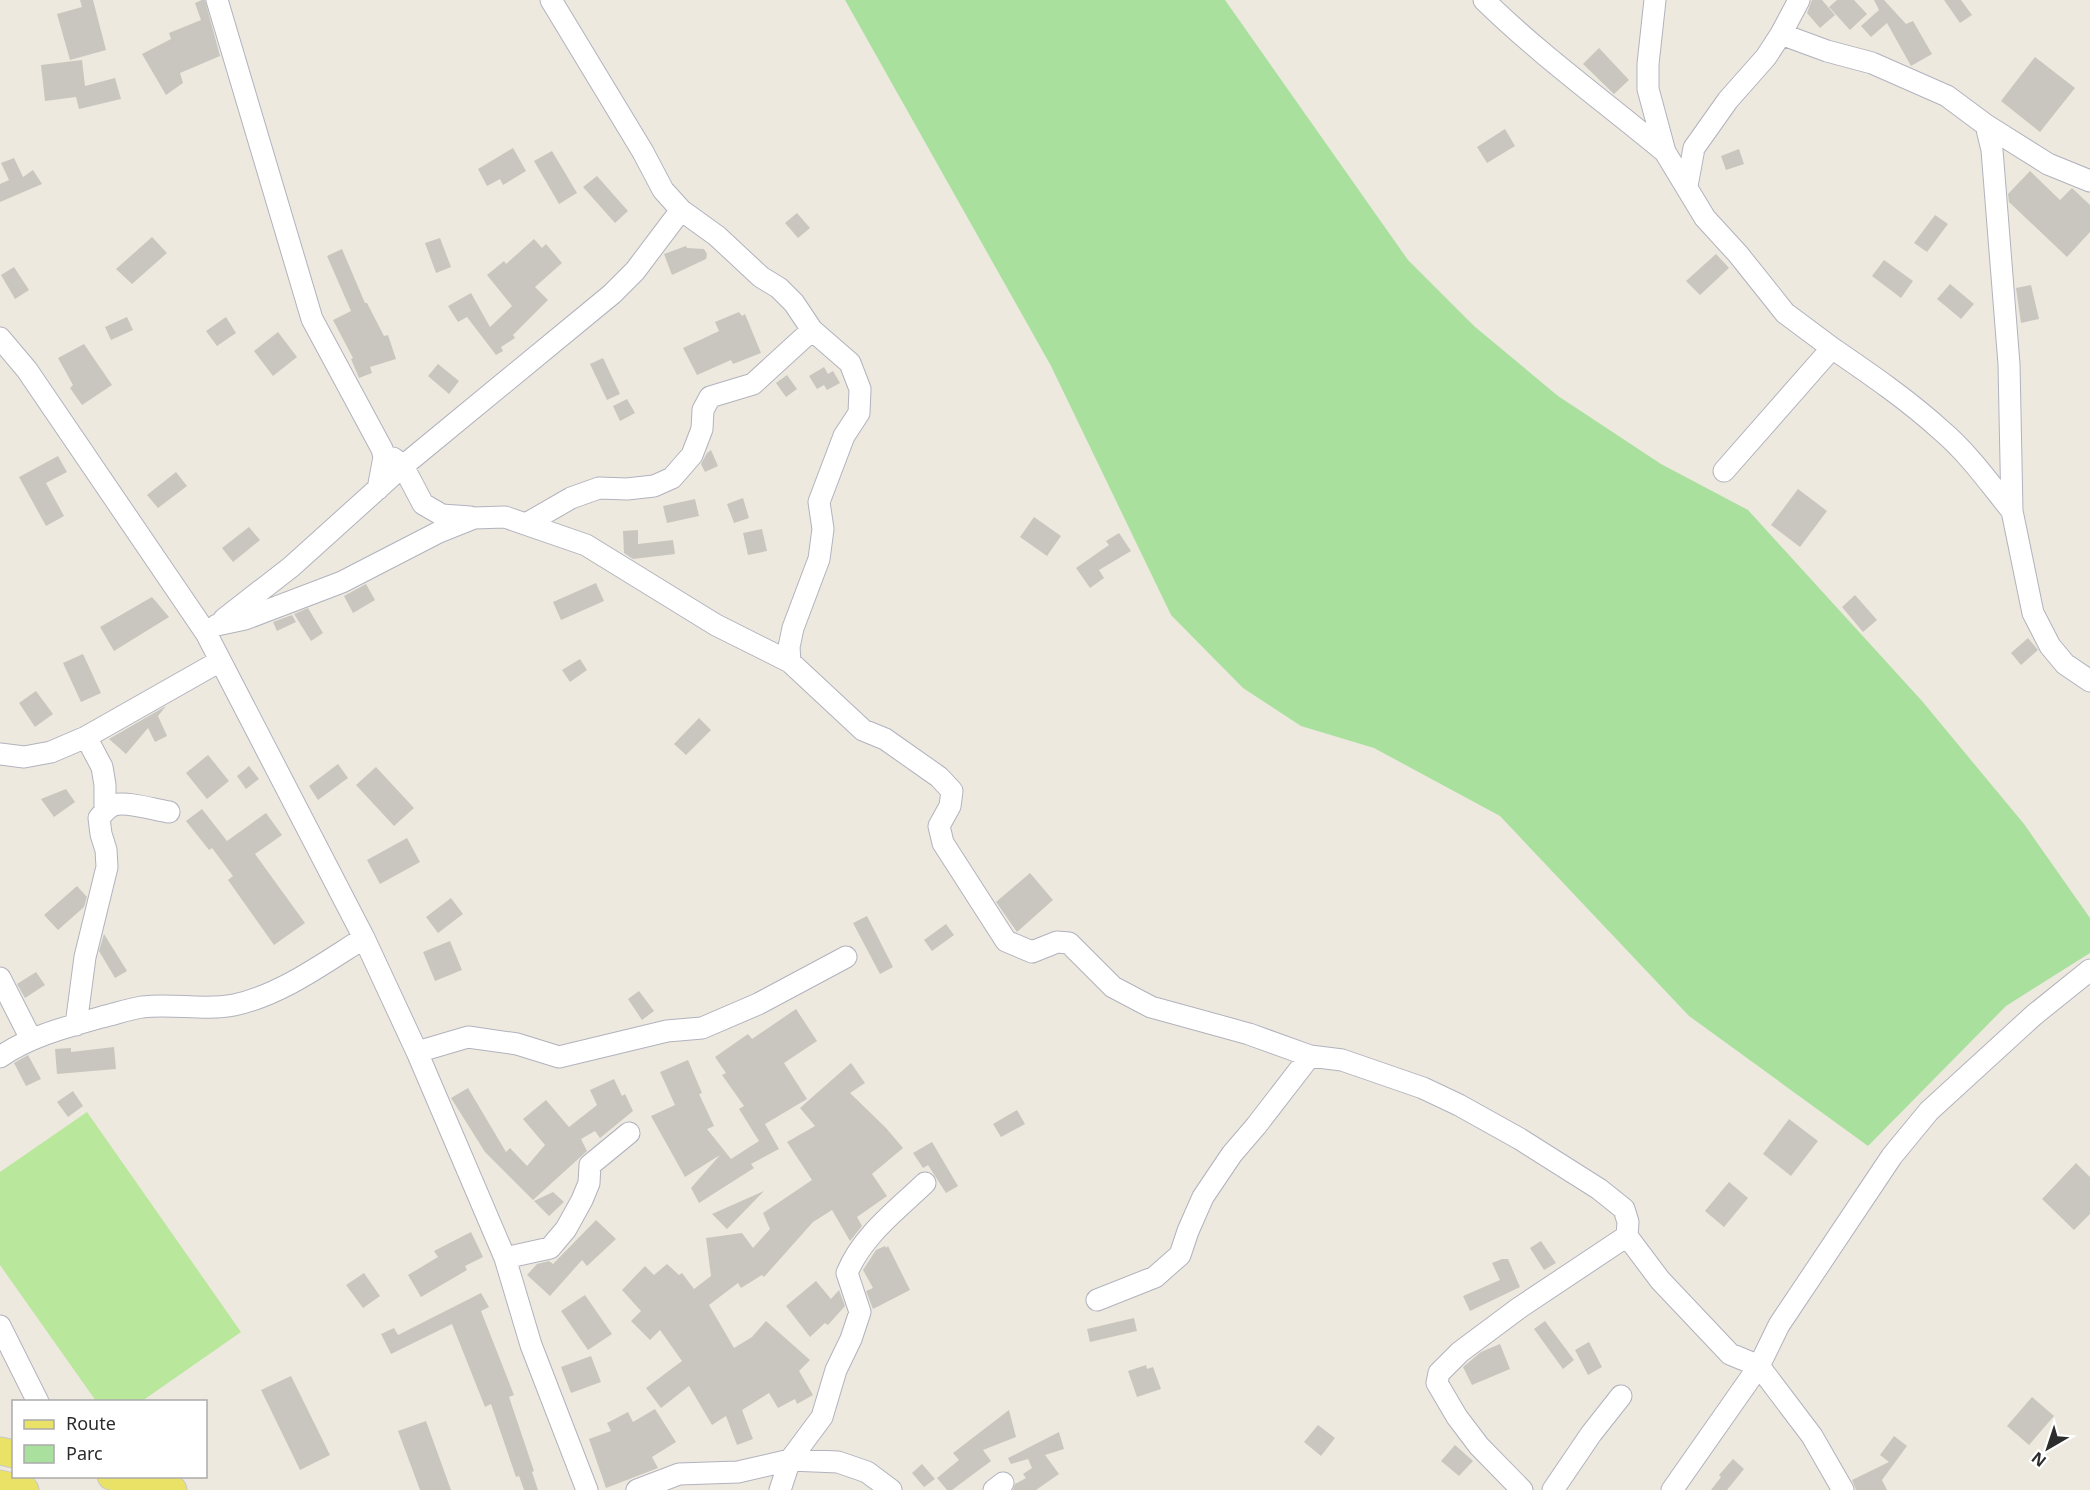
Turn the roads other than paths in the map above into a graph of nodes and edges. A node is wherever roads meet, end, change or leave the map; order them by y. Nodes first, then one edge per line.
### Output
1 (217, 0) edge
2 (551, 0) edge
3 (1484, 0) edge
4 (1655, 0) edge
5 (1799, 0) edge
6 (1781, 34) junction
7 (1986, 125) junction
8 (1665, 152) junction
9 (2090, 181) edge
10 (1688, 186) junction
11 (681, 210) junction
12 (812, 330) junction
13 (0, 338) edge
14 (1832, 348) junction
15 (393, 461) junction
16 (1724, 471) dead end
17 (2012, 511) junction
18 (474, 518) junction
19 (526, 524) junction
20 (212, 629) junction
21 (220, 661) junction
22 (790, 662) junction
23 (2090, 681) edge
24 (86, 737) junction
25 (0, 754) edge
26 (105, 811) junction
27 (169, 812) dead end
28 (364, 938) junction
29 (846, 957) dead end
30 (2090, 970) edge
31 (0, 978) edge
32 (75, 1024) junction
33 (31, 1039) junction
34 (417, 1052) junction
35 (1310, 1056) junction
36 (0, 1057) edge
37 (629, 1133) dead end
38 (925, 1183) dead end
39 (1628, 1236) junction
40 (505, 1258) junction
41 (1097, 1300) dead end
42 (0, 1326) edge
43 (1759, 1366) junction
44 (1621, 1396) dead end
45 (37, 1400) edge
46 (790, 1460) junction
47 (120, 1478) edge
48 (0, 1484) edge
49 (25, 1490) edge
50 (173, 1490) edge
51 (587, 1490) edge
52 (637, 1490) edge
53 (780, 1490) edge
54 (891, 1490) edge
55 (1522, 1490) edge
56 (1553, 1490) edge
57 (1672, 1490) edge
58 (1843, 1490) edge

1 - 15 street
2 - 11 street
3 - 8 street
4 - 8 street
5 - 6 street
6 - 7 street
6 - 10 street
7 - 9 street
7 - 17 street
8 - 10 street
10 - 14 street
11 - 12 street
11 - 15 street
12 - 19 street
12 - 22 street
13 - 20 street
14 - 16 street
14 - 17 street
15 - 18 street
15 - 20 street
17 - 23 street
18 - 19 street
18 - 20 street
19 - 22 street
20 - 21 street
21 - 24 street
21 - 28 street
22 - 35 street
24 - 25 street
24 - 26 street
26 - 27 street
26 - 32 street
28 - 32 street
28 - 34 street
29 - 34 street
30 - 43 street
31 - 33 street
32 - 33 street
33 - 36 street
34 - 40 street
35 - 39 street
35 - 41 street
37 - 40 street
38 - 46 street
39 - 43 street
39 - 55 street
40 - 51 street
42 - 45 street
43 - 57 street
43 - 58 street
44 - 56 street
46 - 52 street
46 - 53 street
46 - 54 street
47 - 50 main road
48 - 49 main road

